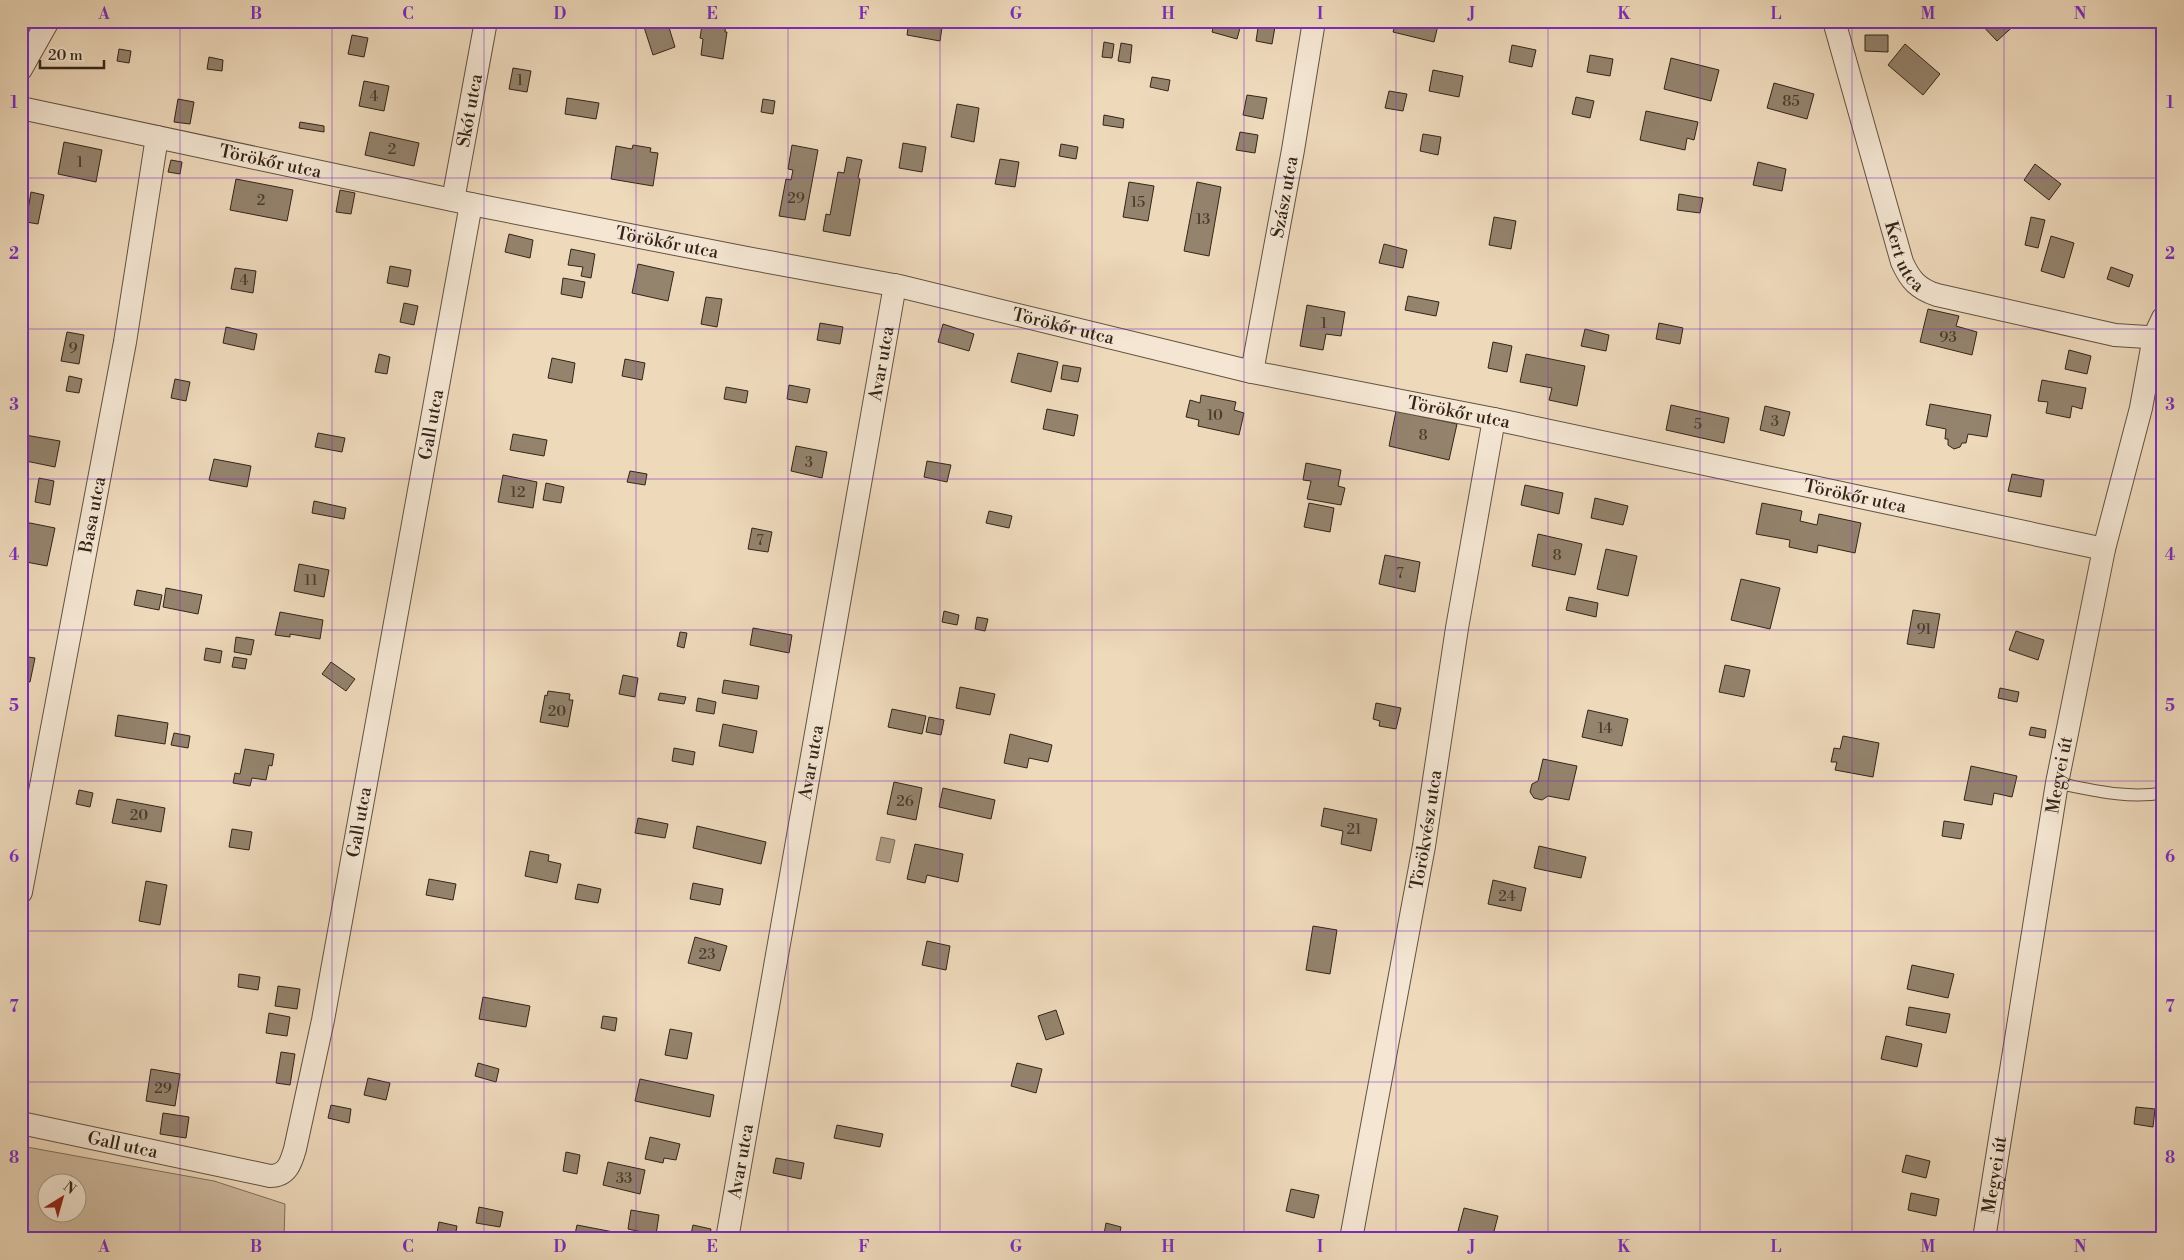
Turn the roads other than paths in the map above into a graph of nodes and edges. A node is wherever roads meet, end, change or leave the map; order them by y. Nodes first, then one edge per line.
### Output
1 (48, 21) edge
2 (486, 21) edge
3 (1314, 21) edge
4 (1834, 21) edge
5 (21, 69) edge
6 (21, 108) edge
7 (157, 137) junction
8 (462, 202) junction
9 (895, 285) junction
10 (2160, 331) edge
11 (2163, 359) edge
12 (1252, 372) junction
13 (1494, 418) junction
14 (2104, 549) junction
15 (2057, 783) junction
16 (2163, 792) edge
17 (21, 892) edge
18 (21, 1123) edge
19 (727, 1239) edge
20 (1351, 1239) edge
21 (1984, 1239) edge

1 - 5 street
2 - 8 street, Skót utca
3 - 12 street, Szász utca
4 - 10 street, Kert utca
6 - 7 street, Törökőr utca
7 - 8 street, Törökőr utca
7 - 17 street, Basa utca
8 - 9 street, Törökőr utca
8 - 18 street, Gall utca
9 - 12 street, Törökőr utca
9 - 19 street, Avar utca
10 - 11 street
10 - 14 street, Megyei út
12 - 13 street, Törökőr utca
13 - 14 street, Törökőr utca
13 - 20 street, Törökvész utca
14 - 15 street, Megyei út
15 - 16 lane
15 - 21 street, Megyei út

